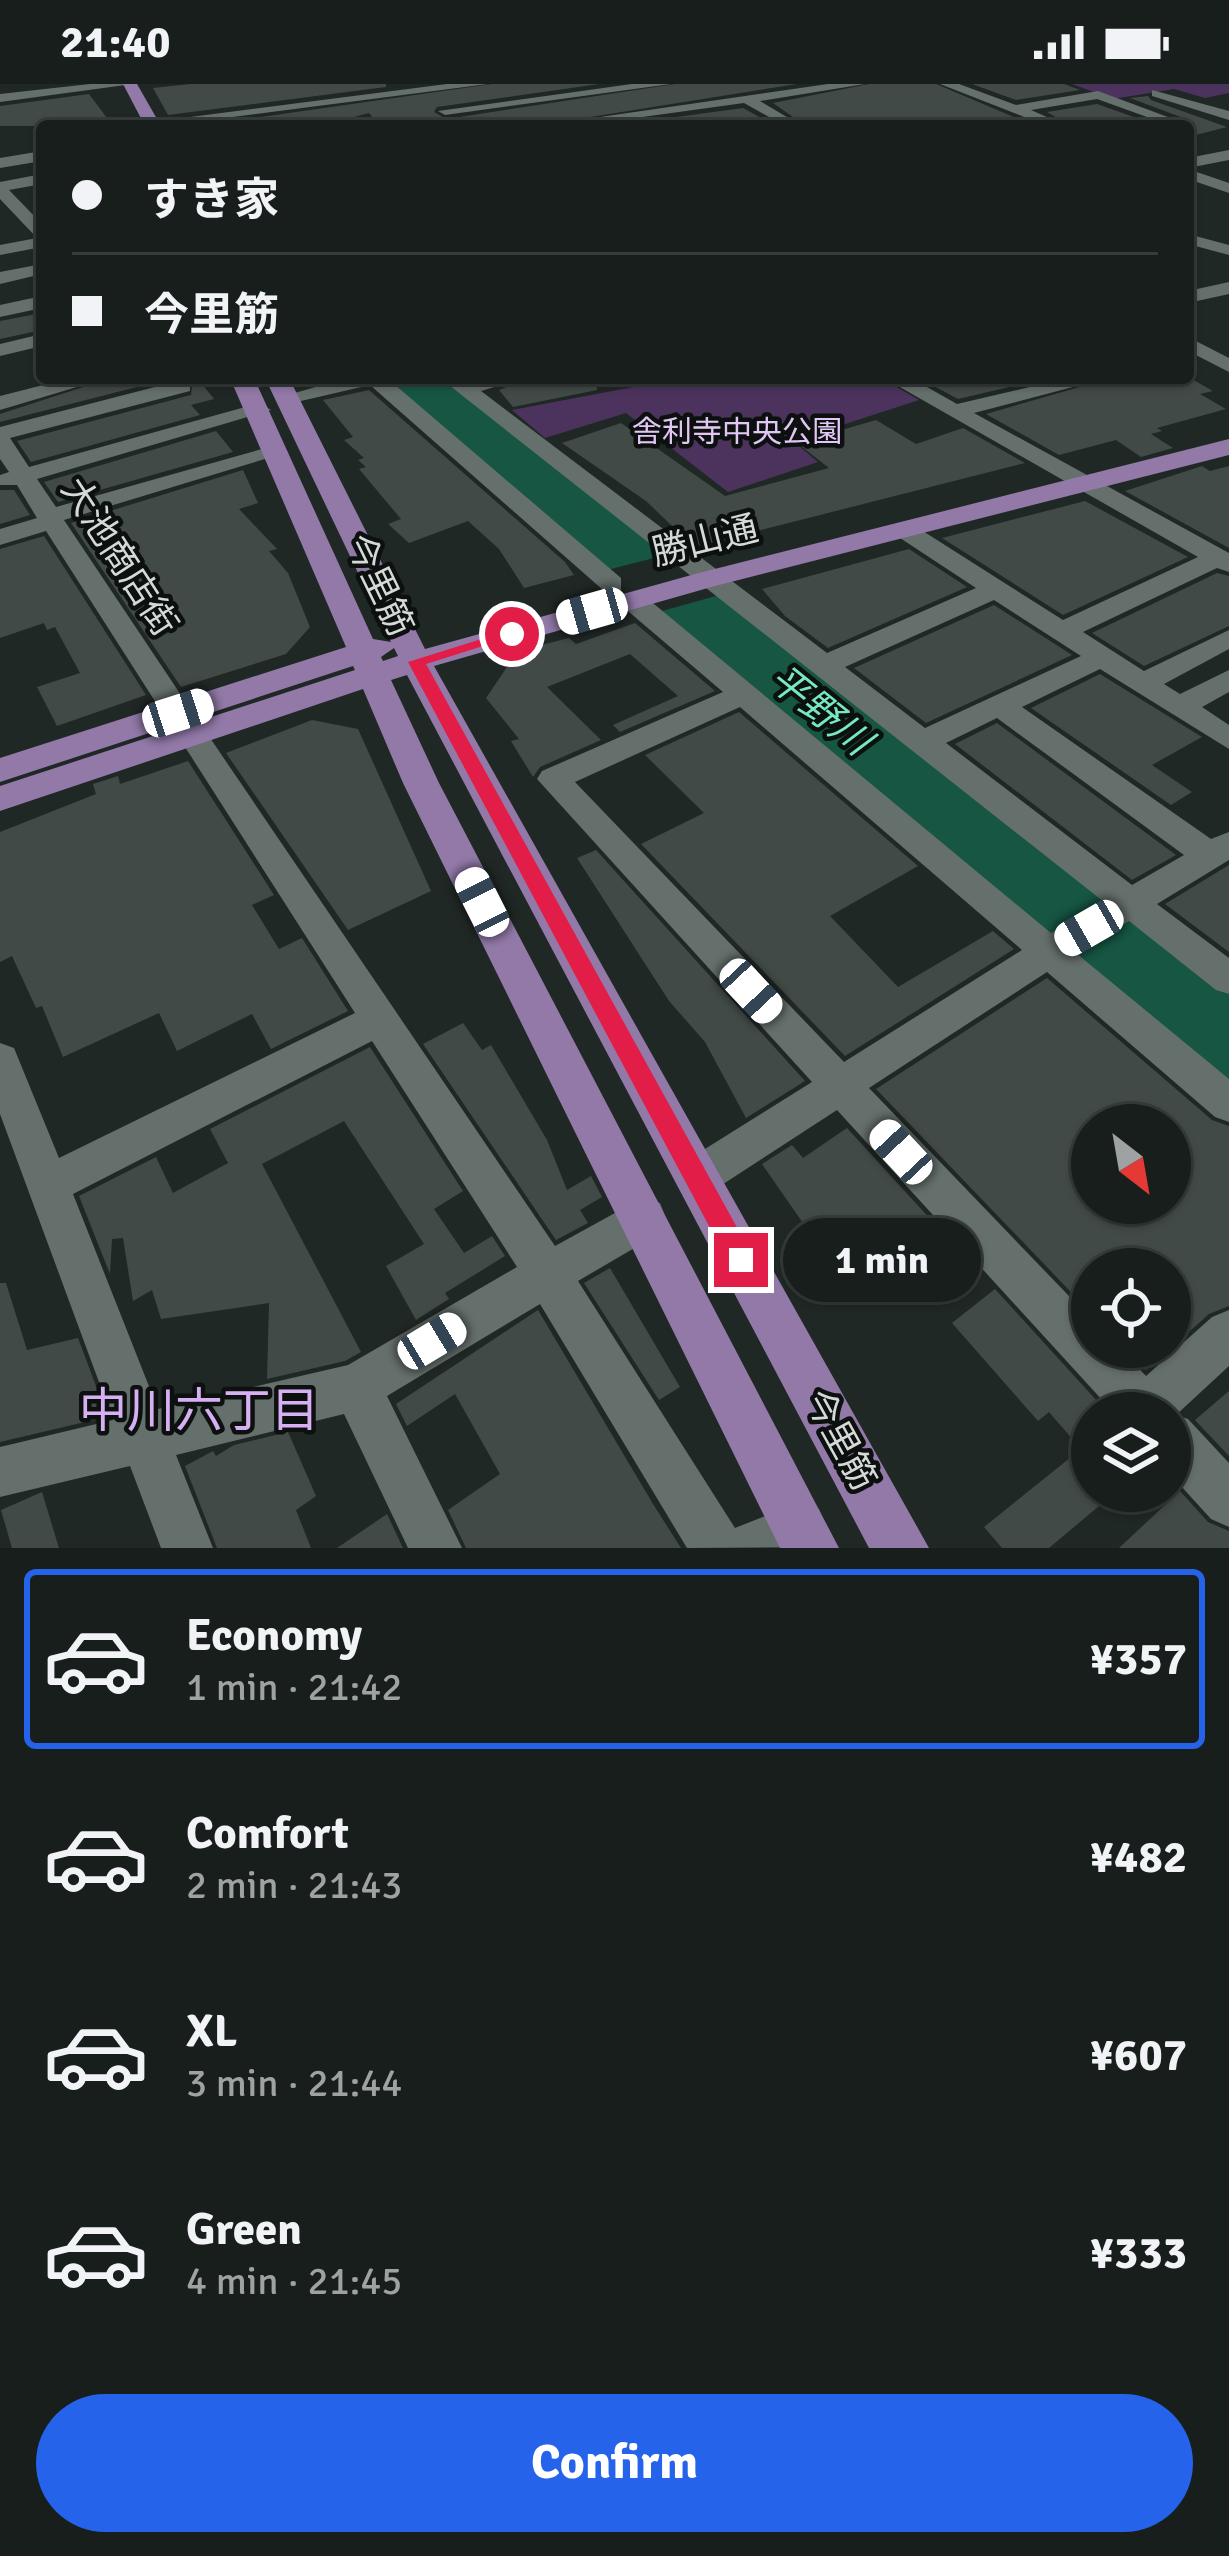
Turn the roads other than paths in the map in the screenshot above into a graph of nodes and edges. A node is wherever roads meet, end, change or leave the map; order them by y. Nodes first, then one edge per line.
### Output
1 (128, 84) edge
2 (476, 84) edge
3 (664, 84) edge
4 (719, 84) edge
5 (858, 84) edge
6 (946, 84) edge
7 (107, 85) edge
8 (414, 89) edge
9 (375, 92) edge
10 (1157, 93) dead end
11 (0, 98) edge
12 (745, 98) junction
13 (501, 104) junction
14 (1015, 109) junction
15 (436, 112) dead end
16 (414, 115) dead end
17 (515, 115) dead end
18 (1229, 116) edge
19 (118, 120) edge
20 (151, 120) edge
21 (180, 120) edge
22 (587, 120) edge
23 (784, 120) edge
24 (1044, 120) edge
25 (1164, 120) edge
26 (1229, 154) edge
27 (36, 156) edge
28 (0, 163) edge
29 (1194, 163) edge
30 (1194, 176) edge
31 (36, 180) edge
32 (0, 188) edge
33 (1229, 188) edge
34 (36, 231) edge
35 (36, 240) edge
36 (1194, 243) edge
37 (0, 250) edge
38 (1229, 250) edge
39 (36, 270) edge
40 (0, 278) edge
41 (1229, 288) edge
42 (1194, 296) edge
43 (36, 303) edge
44 (0, 311) edge
45 (36, 341) edge
46 (1229, 347) edge
47 (0, 350) edge
48 (1194, 351) edge
49 (36, 357) edge
50 (0, 366) edge
51 (1229, 366) edge
52 (73, 384) edge
53 (173, 384) edge
54 (181, 384) edge
55 (245, 384) edge
56 (319, 384) edge
57 (381, 384) edge
58 (458, 384) edge
59 (906, 384) edge
60 (1070, 384) edge
61 (282, 388) edge
62 (0, 403) edge
63 (260, 410) junction
64 (953, 411) junction
65 (216, 422) junction
66 (1229, 428) edge
67 (0, 438) edge
68 (1229, 447) edge
69 (276, 452) junction
70 (11, 478) edge
71 (1071, 479) junction
72 (51, 519) junction
73 (906, 530) junction
74 (0, 536) edge
75 (1224, 561) edge
76 (699, 572) junction
77 (997, 589) junction
78 (626, 591) junction
79 (1062, 631) junction
80 (1229, 638) edge
81 (411, 650) junction
82 (1103, 657) junction
83 (366, 663) junction
84 (825, 665) junction
85 (1229, 679) edge
86 (1143, 683) junction
87 (745, 694) junction
88 (999, 705) junction
89 (1180, 707) junction
90 (186, 724) junction
91 (1229, 739) edge
92 (924, 741) junction
93 (0, 770) edge
94 (0, 799) edge
95 (1219, 849) edge
96 (1127, 905) junction
97 (1051, 950) junction
98 (1229, 980) edge
99 (378, 1020) junction
100 (0, 1060) edge
101 (839, 1087) junction
102 (1229, 1104) edge
103 (696, 1178) junction
104 (48, 1185) junction
105 (644, 1218) junction
106 (546, 1272) junction
107 (1229, 1334) edge
108 (356, 1387) junction
109 (1128, 1392) edge
110 (1178, 1392) edge
111 (143, 1438) junction
112 (1191, 1460) edge
113 (0, 1472) edge
114 (1229, 1501) edge
115 (805, 1538) edge
116 (188, 1548) edge
117 (436, 1548) edge
118 (717, 1548) edge
119 (750, 1548) edge
120 (900, 1548) edge

1 - 7 street
1 - 20 main road
2 - 8 street
2 - 13 street
3 - 13 street
4 - 12 street
5 - 12 street
6 - 14 street
7 - 11 street
7 - 19 main road
8 - 9 street
8 - 16 street
9 - 21 street
10 - 18 street
12 - 22 street
12 - 23 street
13 - 15 street
13 - 17 street
14 - 24 street
14 - 25 street
26 - 29 street
27 - 28 street
30 - 33 street
31 - 32 street
32 - 34 street
35 - 37 street
36 - 38 street
39 - 40 street
41 - 42 street
43 - 44 street
45 - 47 street
46 - 48 street
48 - 51 street
49 - 50 street
52 - 62 street
53 - 67 street
54 - 65 street
55 - 63 main road, 今里筋
56 - 61 street
57 - 78 street
58 - 76 street
59 - 64 street
60 - 64 street
61 - 81 main road, 今里筋
63 - 65 street
63 - 69 main road, 今里筋
64 - 71 street
65 - 70 street
66 - 71 main road, 勝山通
67 - 70 street, 大池商店街
68 - 71 main road, 勝山通
69 - 72 street
69 - 83 main road, 今里筋
70 - 72 street, 大池商店街
71 - 73 main road, 勝山通
71 - 75 street
71 - 76 main road, 勝山通
72 - 74 street
72 - 90 street, 大池商店街
73 - 76 main road, 勝山通
73 - 77 street
75 - 79 street
76 - 78 main road, 勝山通
76 - 84 street
77 - 79 street
77 - 84 street
78 - 81 main road, 勝山通
78 - 87 street
79 - 82 street
80 - 86 street
81 - 83 main road, 勝山通
81 - 103 main road, 今里筋
82 - 86 street
82 - 88 street
83 - 90 main road, 勝山通
83 - 105 main road, 今里筋
84 - 92 street
85 - 89 street
86 - 89 street
87 - 97 street
87 - 101 street
88 - 92 street
88 - 95 street
89 - 91 street
90 - 93 main road, 勝山通
90 - 94 main road, 勝山通
90 - 99 street, 大池商店街
92 - 96 street
95 - 96 street
96 - 97 street
96 - 98 street
97 - 101 street
97 - 102 street
99 - 104 street
99 - 106 street, 大池商店街
100 - 104 street
101 - 103 street
101 - 109 street
103 - 120 main road, 今里筋
104 - 111 street
105 - 106 street
105 - 115 main road, 今里筋
106 - 108 street
106 - 118 street, 大池商店街
107 - 110 street
108 - 111 street
108 - 117 street
111 - 113 street
111 - 116 street
112 - 114 street
115 - 119 street

